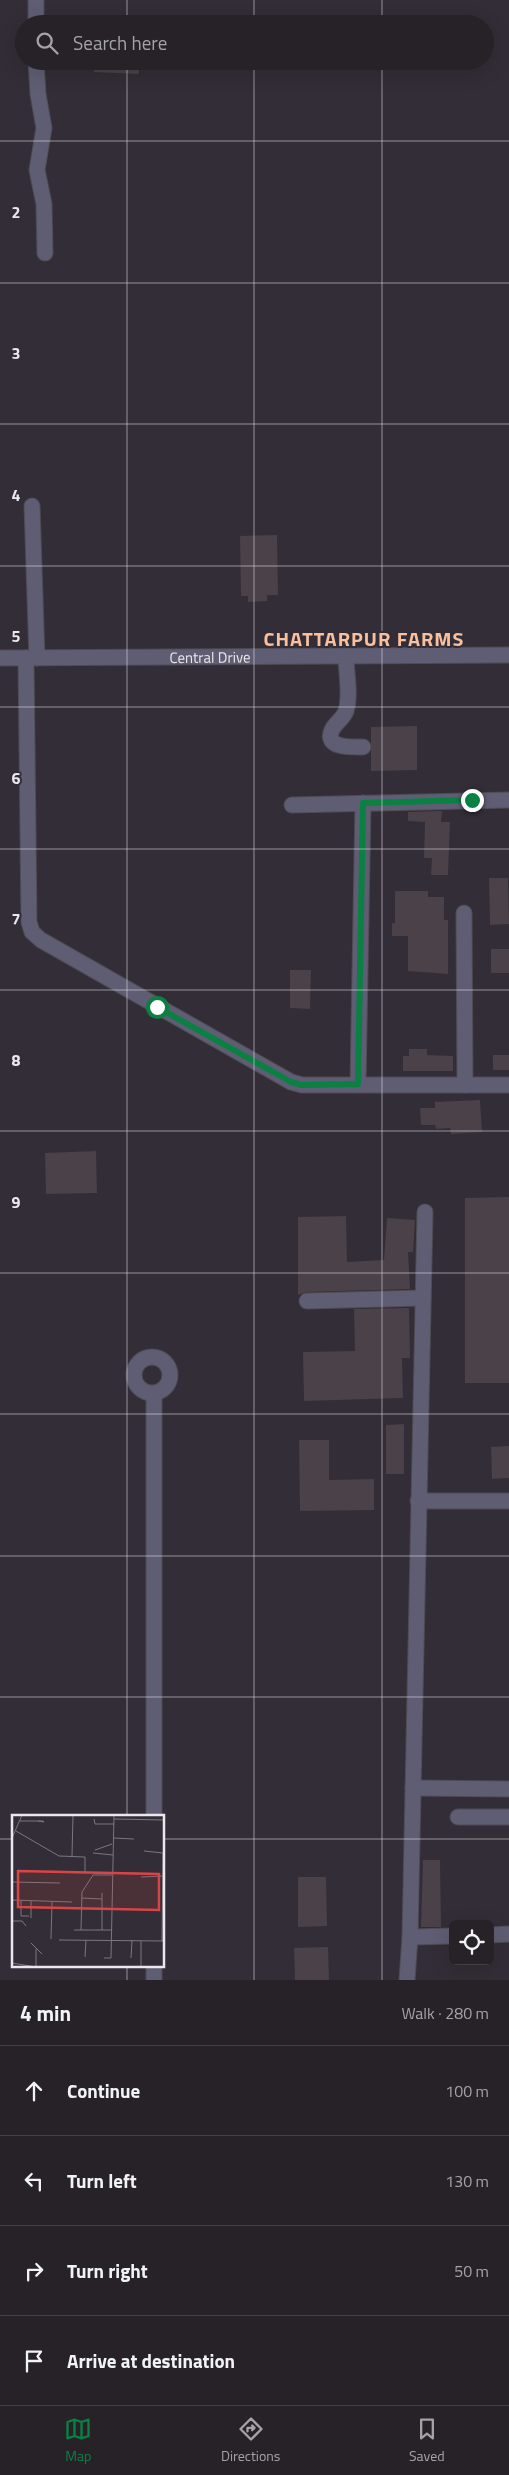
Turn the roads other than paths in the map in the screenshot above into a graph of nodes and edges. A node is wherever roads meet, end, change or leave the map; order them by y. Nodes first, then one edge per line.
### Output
1 (36, 0) edge
2 (36, 15) edge
3 (37, 70) edge
4 (44, 253) dead end
5 (32, 506) dead end
6 (509, 655) edge
7 (346, 656) junction
8 (0, 658) edge
9 (31, 658) junction
10 (363, 747) dead end
11 (509, 800) edge
12 (363, 803) junction
13 (292, 805) dead end
14 (464, 914) dead end
15 (358, 1084) junction
16 (465, 1085) junction
17 (509, 1085) edge
18 (425, 1212) dead end
19 (423, 1298) junction
20 (307, 1301) dead end
21 (154, 1394) dead end
22 (418, 1501) junction
23 (509, 1501) edge
24 (413, 1788) junction
25 (509, 1789) edge
26 (154, 1815) edge
27 (458, 1817) dead end
28 (509, 1817) edge
29 (509, 1934) edge
30 (494, 1935) edge
31 (449, 1936) edge
32 (410, 1937) junction
33 (407, 1980) edge

1 - 2 street
3 - 4 street
5 - 9 street
6 - 7 street, Central Drive
7 - 9 street, Central Drive
7 - 10 street
8 - 9 street, Central Drive
9 - 15 street
11 - 12 street
12 - 13 street
12 - 15 street
14 - 16 street
15 - 16 street
16 - 17 street
18 - 19 street
19 - 20 street
19 - 22 street
21 - 26 street
22 - 23 street
22 - 24 street
24 - 25 street
24 - 32 street
27 - 28 street
29 - 30 street
31 - 32 street
32 - 33 street

